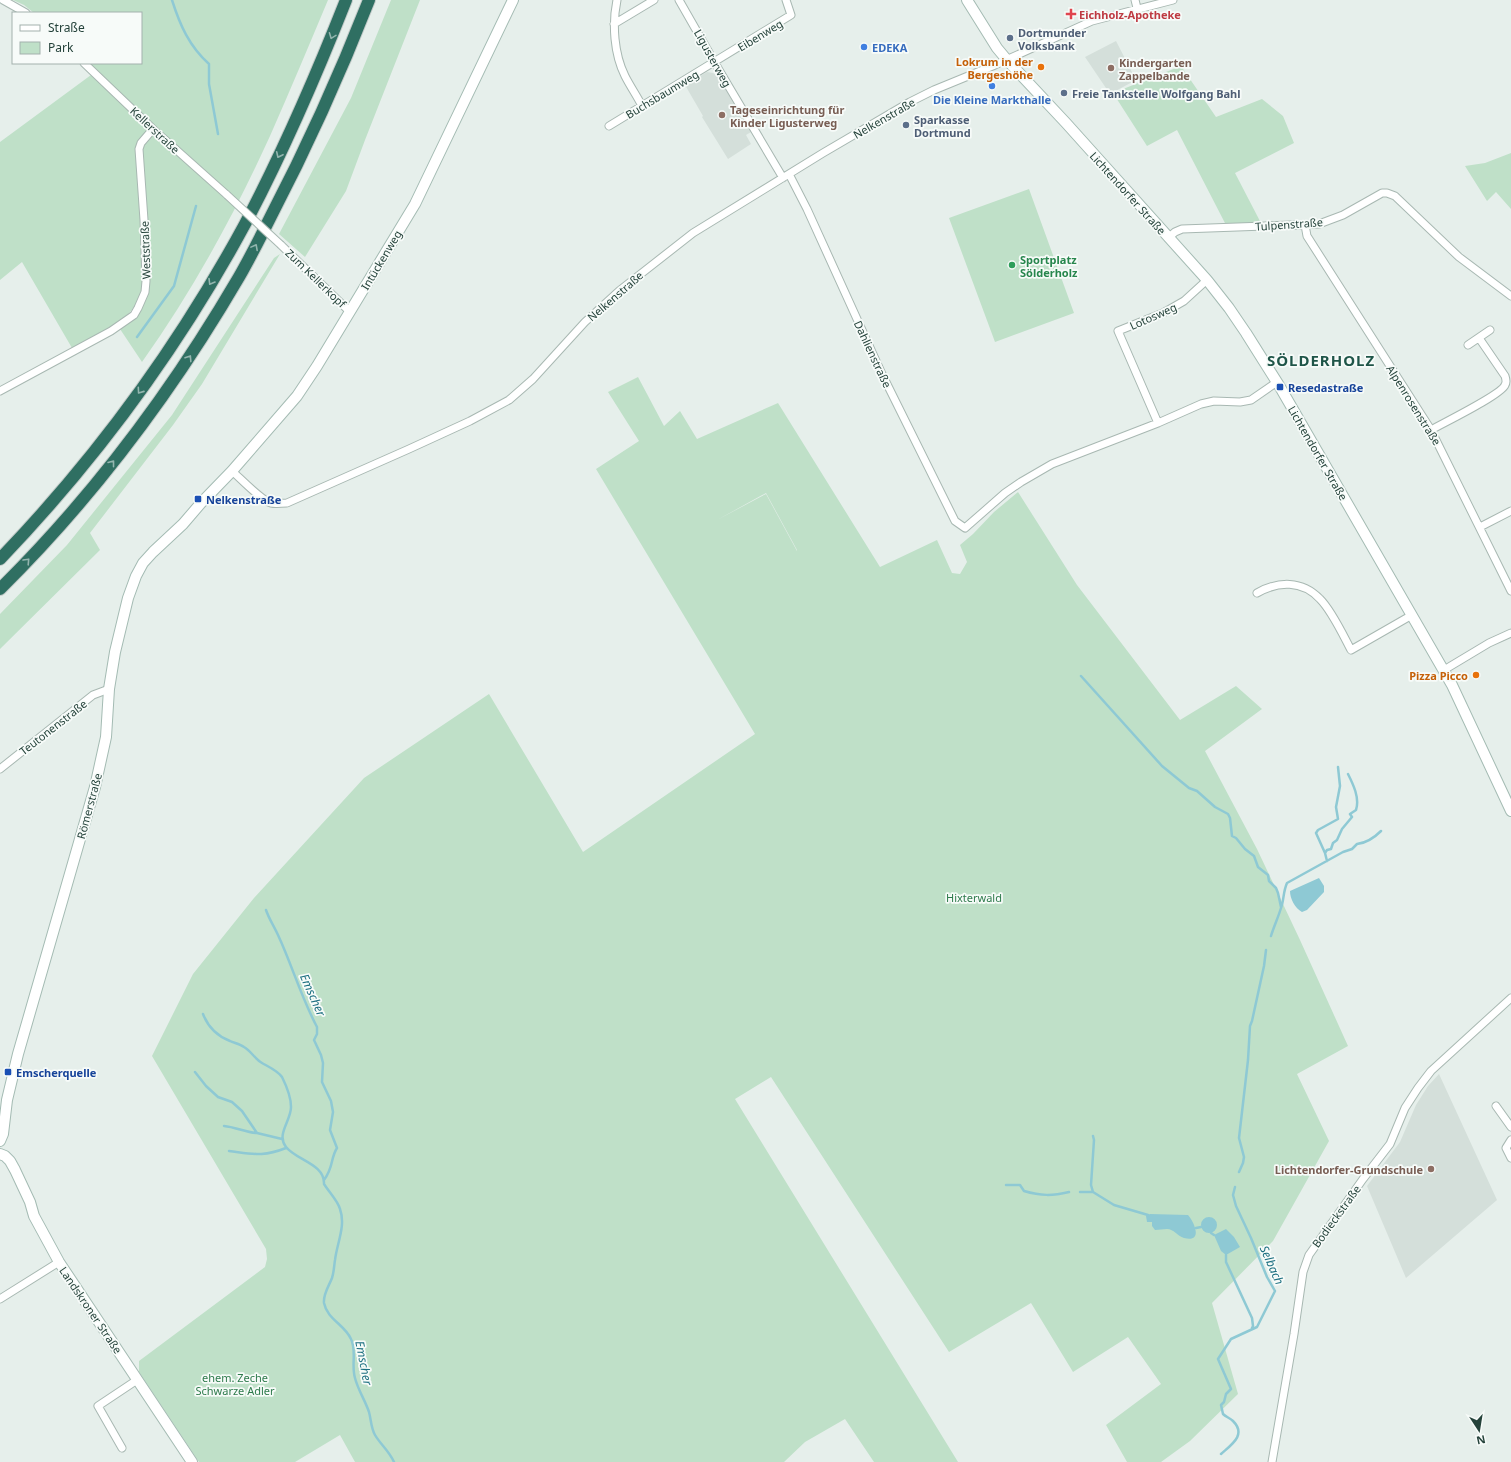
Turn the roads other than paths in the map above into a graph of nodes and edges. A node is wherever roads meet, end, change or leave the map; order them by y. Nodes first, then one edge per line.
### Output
1 (3, 0) edge
2 (346, 0) edge
3 (369, 0) edge
4 (513, 0) edge
5 (617, 0) edge
6 (654, 0) edge
7 (680, 0) edge
8 (786, 0) edge
9 (967, 0) edge
10 (1135, 0) edge
11 (1173, 0) edge
12 (1137, 8) junction
13 (24, 12) edge
14 (614, 24) junction
15 (1007, 60) junction
16 (715, 62) junction
17 (85, 64) edge
18 (642, 106) junction
19 (609, 126) dead end
20 (153, 129) junction
21 (786, 176) junction
22 (1305, 225) junction
23 (1168, 238) junction
24 (281, 245) joint
25 (1207, 280) junction
26 (1511, 296) edge
27 (350, 312) junction
28 (1490, 330) dead end
29 (1479, 338) junction
30 (1468, 345) dead end
31 (1277, 382) junction
32 (0, 391) edge
33 (1158, 423) junction
34 (1431, 430) junction
35 (232, 471) junction
36 (210, 494) joint
37 (1511, 511) edge
38 (1480, 527) junction
39 (0, 559) edge
40 (0, 589) edge
41 (1511, 591) edge
42 (1257, 593) dead end
43 (1412, 615) junction
44 (1511, 633) edge
45 (1444, 670) junction
46 (109, 689) junction
47 (0, 769) edge
48 (1511, 811) edge
49 (1511, 998) edge
50 (1496, 1106) dead end
51 (1511, 1127) edge
52 (1511, 1140) edge
53 (0, 1141) edge
54 (0, 1154) edge
55 (1511, 1158) edge
56 (60, 1262) junction
57 (0, 1299) edge
58 (137, 1380) junction
59 (122, 1448) dead end
60 (192, 1462) edge
61 (1272, 1462) edge

1 - 13 street
2 -> 39 highway
40 -> 3 highway
4 - 27 street, Intückenweg
5 - 14 street
6 - 14 street
7 - 16 street, Ligusterweg
8 - 16 street, Eibenweg
9 - 15 street, Lichtendorfer Straße
10 - 12 street
11 - 12 street, Nelkenstraße
12 - 15 street, Nelkenstraße
14 - 18 street
15 - 21 street, Nelkenstraße
15 - 23 street, Lichtendorfer Straße
16 - 18 street, Buchsbaumweg
16 - 21 street, Ligusterweg
17 - 20 street, Kellerstraße
18 - 19 street, Buchsbaumweg
20 - 24 street, Kellerstraße, bridge
20 - 32 street, Weststraße
21 - 33 street, Dahlienstraße
21 - 35 street, Nelkenstraße
22 - 23 street, Tulpenstraße
22 - 26 street, Tulpenstraße
22 - 34 street, Alpenrosenstraße
23 - 25 street, Lichtendorfer Straße
24 - 27 street, Zum Kellerkopf
25 - 31 street, Lichtendorfer Straße
25 - 33 street, Lotosweg
27 - 35 street, Intückenweg
28 - 29 street
29 - 30 street
29 - 34 street
31 - 33 street
31 - 43 street, Lichtendorfer Straße
34 - 38 street, Alpenrosenstraße
35 - 36 street, Intückenweg
36 - 46 street, Römerstraße
37 - 38 street
38 - 41 street, Alpenrosenstraße
42 - 43 street
43 - 45 street, Lichtendorfer Straße
44 - 45 street
45 - 48 street, Lichtendorfer Straße
46 - 47 street, Teutonenstraße
46 - 53 street, Römerstraße
49 - 61 street, Bodieckstraße
50 - 51 street
52 - 55 street
54 - 56 street, Landskroner Straße
56 - 57 street
56 - 58 street, Landskroner Straße
58 - 59 street
58 - 60 street, Landskroner Straße

